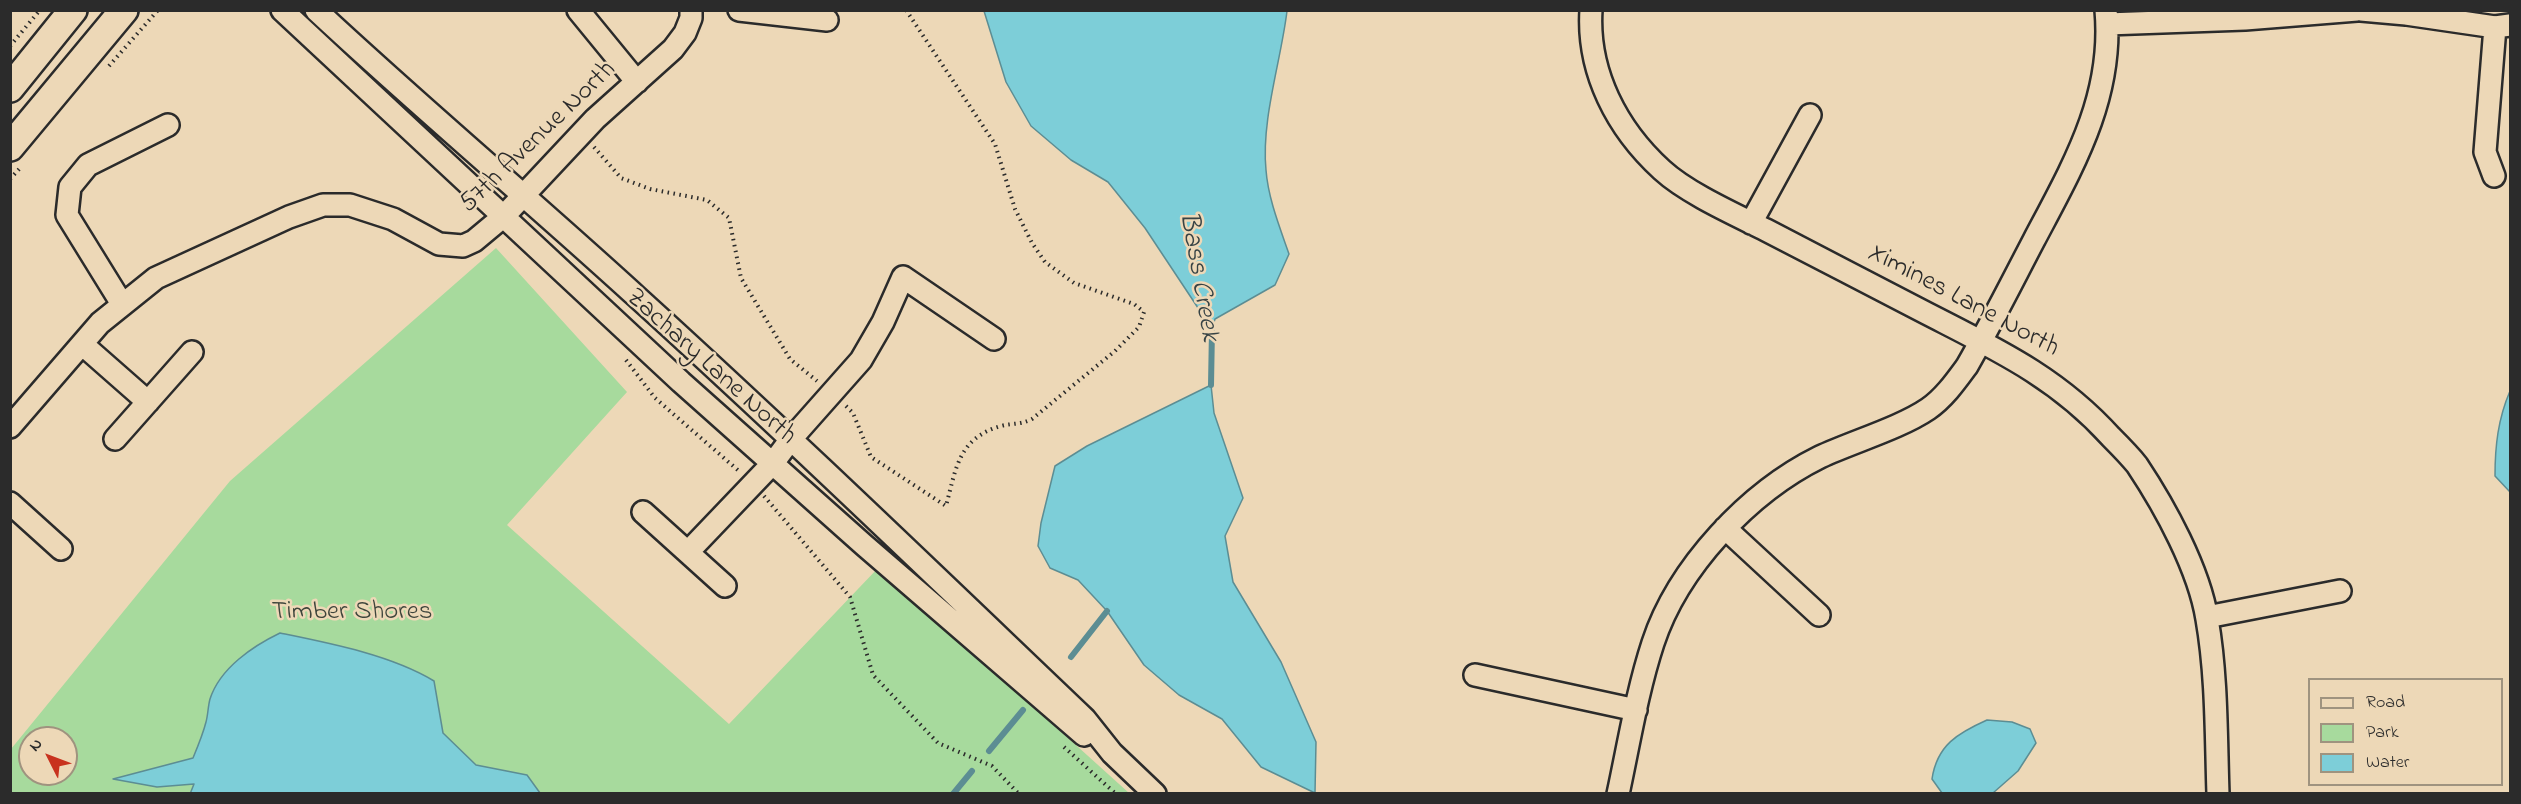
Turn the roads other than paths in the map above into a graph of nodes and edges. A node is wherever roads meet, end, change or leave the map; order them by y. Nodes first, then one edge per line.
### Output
1 (73, 10) edge
2 (124, 10) edge
3 (282, 10) edge
4 (316, 10) edge
5 (578, 10) edge
6 (692, 10) edge
7 (739, 10) edge
8 (1591, 10) edge
9 (2356, 10) edge
10 (2361, 10) edge
11 (2106, 17) edge
12 (827, 20) dead end
13 (2503, 26) edge
14 (637, 82) junction
15 (10, 87) edge
16 (1810, 115) dead end
17 (168, 125) dead end
18 (10, 147) edge
19 (2494, 176) dead end
20 (522, 196) junction
21 (504, 216) junction
22 (1751, 223) junction
23 (122, 304) junction
24 (993, 339) dead end
25 (1981, 341) junction
26 (82, 344) junction
27 (192, 352) dead end
28 (148, 402) junction
29 (10, 427) edge
30 (115, 439) dead end
31 (791, 439) junction
32 (773, 463) junction
33 (10, 503) edge
34 (643, 512) dead end
35 (1725, 528) junction
36 (61, 549) dead end
37 (688, 552) junction
38 (725, 586) dead end
39 (2340, 591) dead end
40 (1819, 615) dead end
41 (2207, 617) junction
42 (1475, 675) dead end
43 (1636, 710) junction
44 (1112, 753) junction
45 (1155, 794) edge
46 (1618, 794) edge
47 (2218, 794) edge

1 - 15 main road
2 - 18 main road
3 - 21 street, Zachary Lane North
4 - 20 street, Zachary Lane North
5 - 14 street
6 - 14 street, 57th Avenue North
7 - 12 street
8 - 22 street, Ximines Lane North
9 - 11 street
10 - 13 street
11 - 25 street
13 - 19 street
14 - 20 street, 57th Avenue North
16 - 22 street
17 - 23 street
20 - 21 street, 57th Avenue North
20 - 31 street, Zachary Lane North
21 - 23 street, 57th Avenue North
21 - 32 street, Zachary Lane North
22 - 25 street, Ximines Lane North
23 - 26 street, 57th Avenue North
24 - 31 street
25 - 35 street
25 - 41 street, Ximines Lane North
26 - 28 street
26 - 29 street, 57th Avenue North
27 - 28 street
28 - 30 street
31 - 32 street
31 - 44 street, Zachary Lane North
32 - 37 street
32 - 44 street, Zachary Lane North
33 - 36 street
34 - 37 street
35 - 40 street
35 - 43 street
37 - 38 street
39 - 41 street
41 - 47 street, Ximines Lane North
42 - 43 street
43 - 46 street
44 - 45 street, Zachary Lane North

